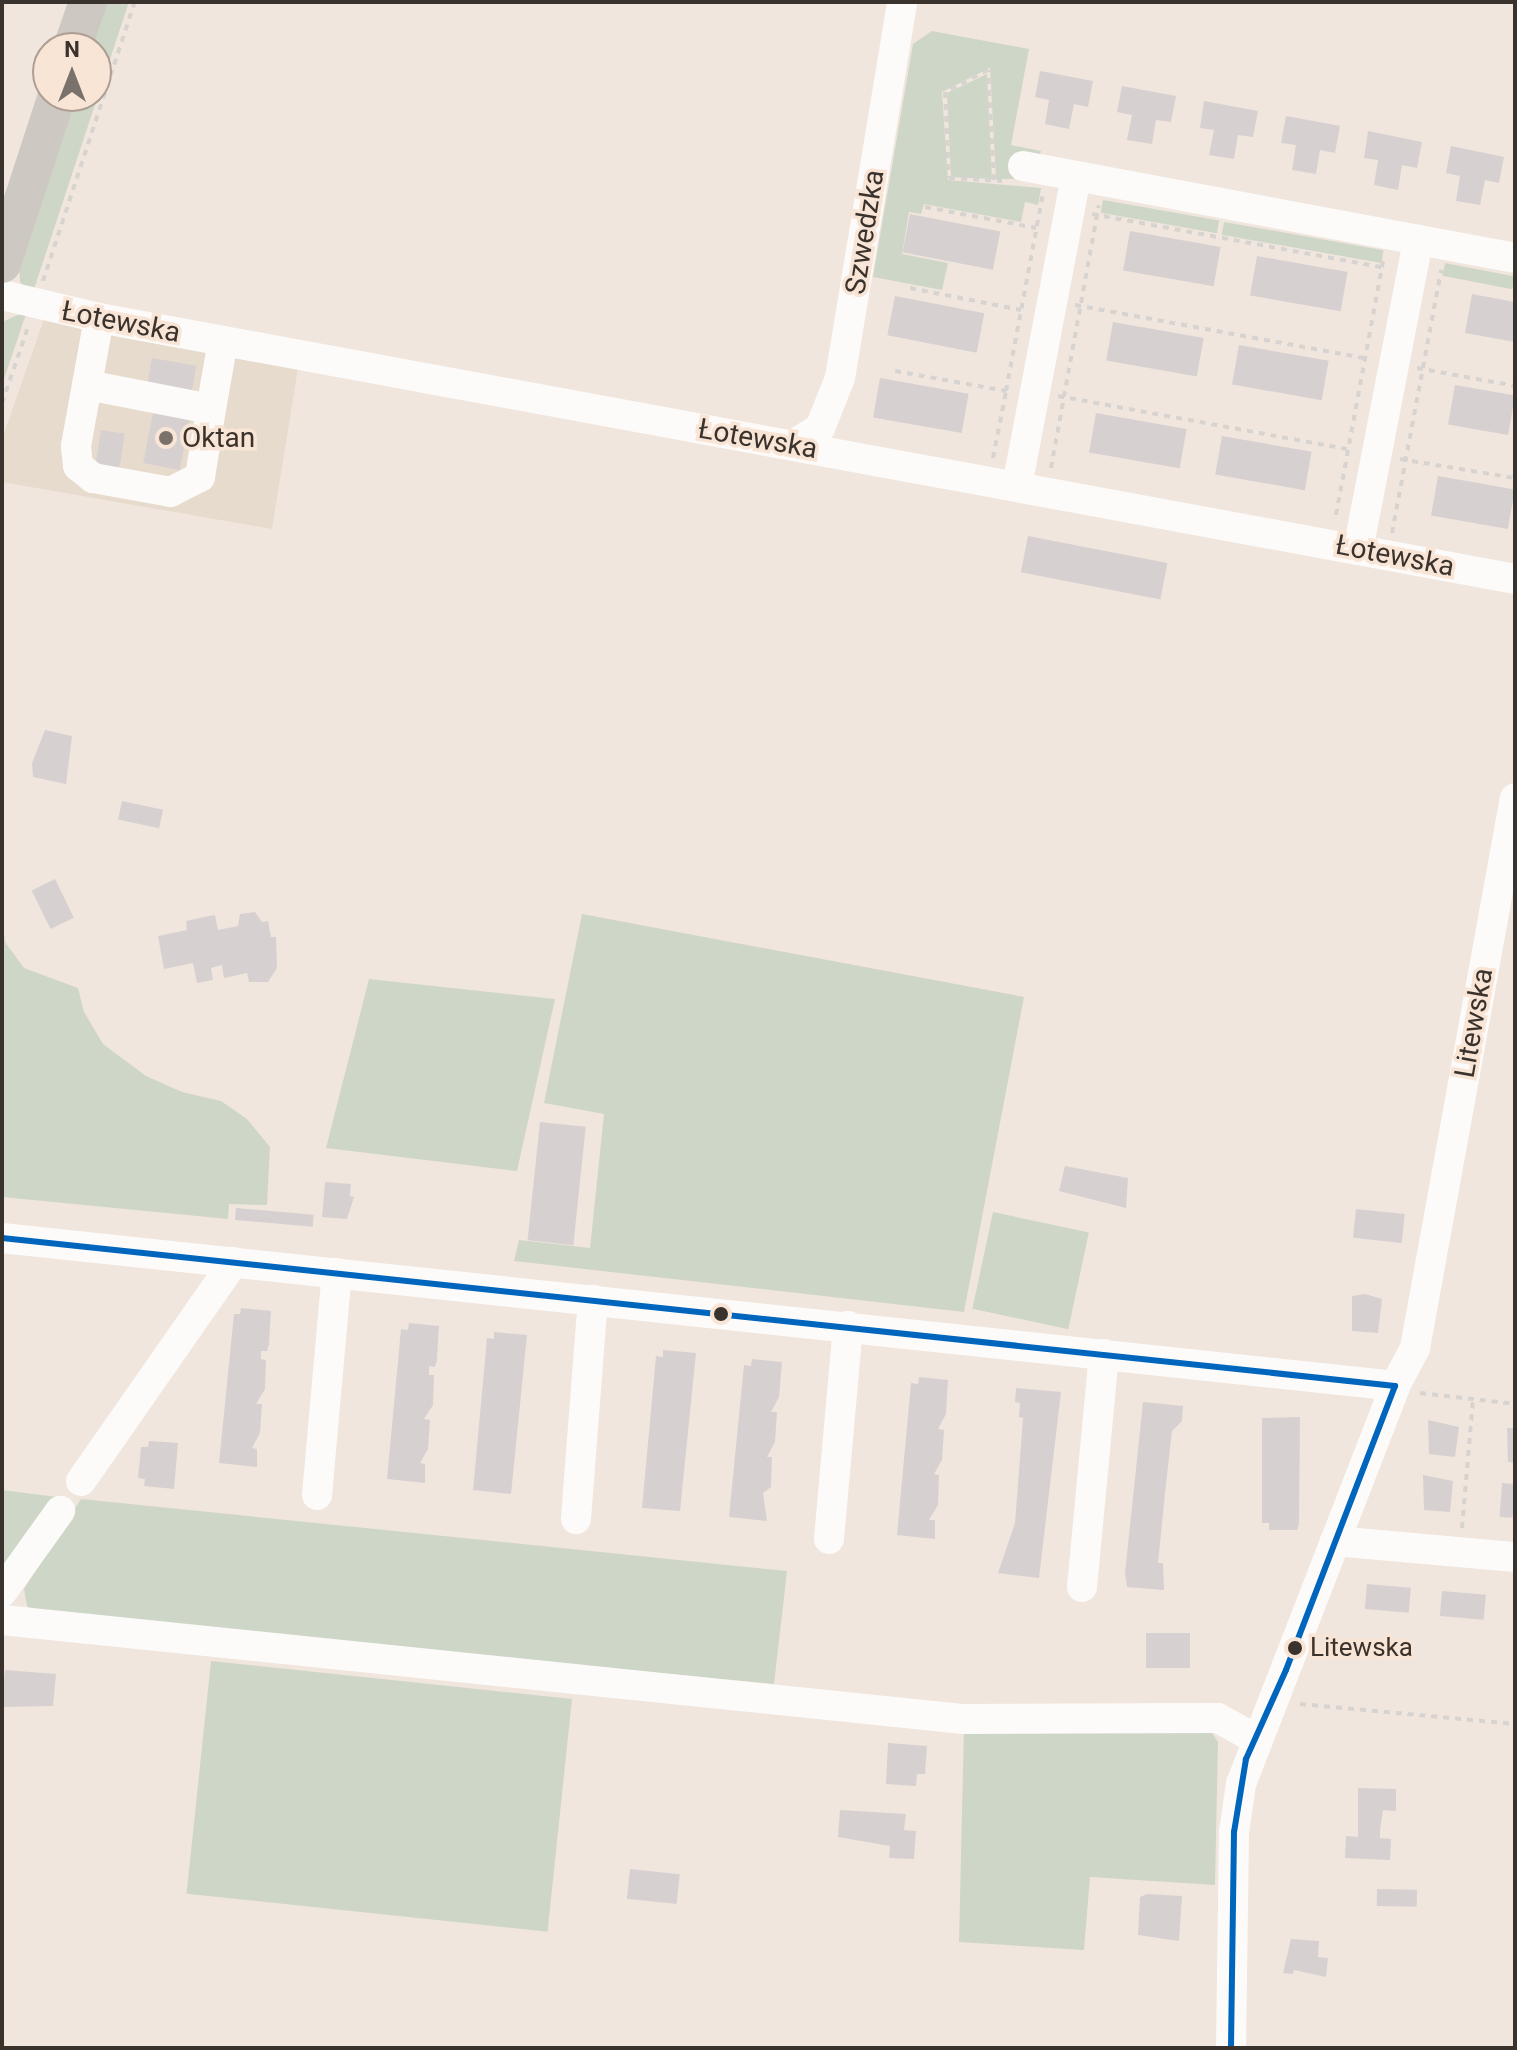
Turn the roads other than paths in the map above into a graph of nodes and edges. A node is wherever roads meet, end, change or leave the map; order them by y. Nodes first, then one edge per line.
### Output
1 (88, 2) edge
2 (902, 2) edge
3 (78, 32) edge
4 (52, 112) edge
5 (1028, 173) road end
6 (1090, 179) junction
7 (1432, 243) junction
8 (1515, 258) edge
9 (2, 264) edge
10 (2, 295) edge
11 (99, 318) junction
12 (223, 341) junction
13 (87, 385) junction
14 (211, 409) junction
15 (793, 445) junction
16 (1017, 486) junction
17 (1358, 550) junction
18 (1515, 579) edge
19 (1515, 798) edge
20 (2, 1238) edge
21 (234, 1262) junction
22 (337, 1273) junction
23 (593, 1300) junction
24 (848, 1326) junction
25 (1104, 1354) junction
26 (1403, 1389) junction
27 (81, 1481) dead end
28 (317, 1495) dead end
29 (60, 1511) dead end
30 (576, 1519) dead end
31 (829, 1539) dead end
32 (1335, 1541) junction
33 (1515, 1557) edge
34 (1082, 1587) dead end
35 (2, 1592) edge
36 (2, 1620) edge
37 (1254, 1738) junction
38 (1231, 2048) edge

1 - 3 main road
2 - 15 street, Szwedzka
4 - 9 main road
5 - 6 street
6 - 7 street
6 - 16 street
7 - 8 street
7 - 17 street
10 - 11 street, Łotewska
11 - 12 street, Łotewska
11 - 13 street
12 - 14 street
12 - 15 street, Łotewska
13 - 14 street
13 - 14 street
15 - 16 street, Łotewska
16 - 17 street, Łotewska
17 - 18 street, Łotewska
19 - 26 street, Litewska
20 - 21 street
21 - 22 street
21 - 27 street
22 - 23 street
22 - 28 street
23 - 24 street
23 - 30 street
24 - 25 street
24 - 31 street
25 - 26 street
25 - 34 street
26 - 32 street, Litewska
29 - 35 street
32 - 33 street
32 - 37 street, Litewska
36 - 37 street
37 - 38 street, Litewska

